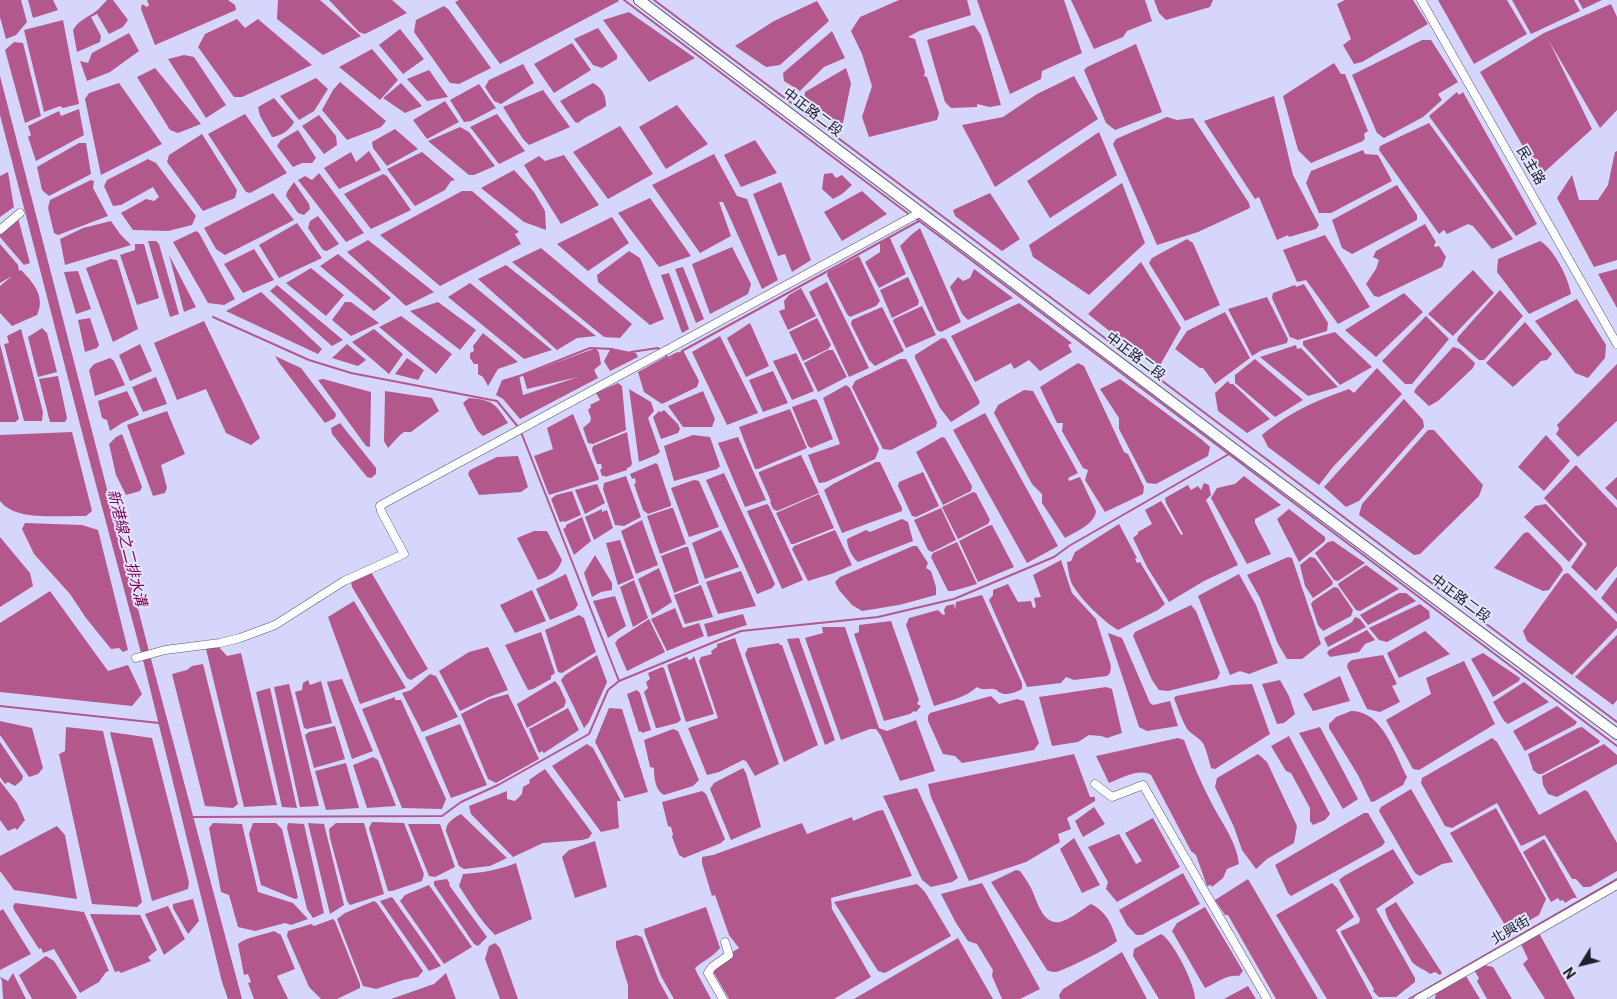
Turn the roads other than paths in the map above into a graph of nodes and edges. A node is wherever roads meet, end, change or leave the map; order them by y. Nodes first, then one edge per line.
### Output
1 (639, 0) edge
2 (1421, 0) edge
3 (921, 212) junction
4 (20, 213) dead end
5 (0, 230) edge
6 (1617, 344) edge
7 (136, 658) dead end
8 (1617, 734) edge
9 (1095, 784) dead end
10 (1617, 885) edge
11 (725, 942) dead end
12 (723, 999) edge
13 (1267, 999) edge
14 (1418, 999) edge

1 - 3 main road, 中正路二段
2 - 6 street, 民主路
3 - 7 street
3 - 8 main road, 中正路二段
4 - 5 street
9 - 13 street
10 - 14 street, 北興街
11 - 12 street

